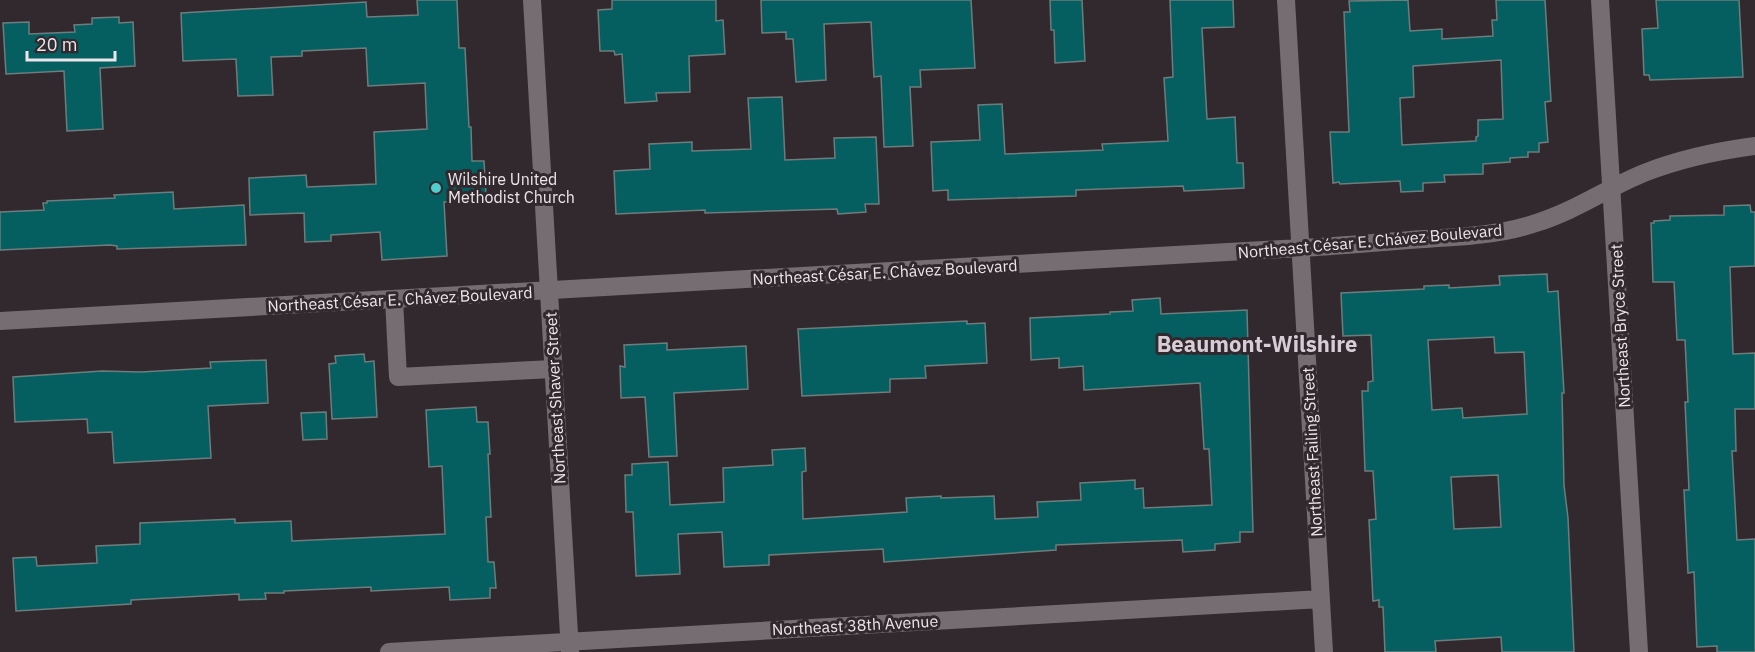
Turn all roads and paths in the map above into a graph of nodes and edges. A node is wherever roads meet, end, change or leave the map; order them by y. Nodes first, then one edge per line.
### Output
1 (532, 0) edge
2 (1286, 0) edge
3 (1600, 0) edge
4 (1755, 146) edge
5 (1612, 189) junction
6 (1300, 248) junction
7 (549, 291) junction
8 (394, 299) junction
9 (0, 321) edge
10 (553, 369) junction
11 (1321, 599) junction
12 (570, 647) edge
13 (389, 652) edge
14 (1324, 652) edge
15 (1639, 652) edge

1 - 7 street, Northeast Shaver Street
2 - 6 street, Northeast Failing Street
3 - 5 street, Northeast Bryce Street
4 - 5 street, Northeast César E. Chávez Boulevard
5 - 6 street, Northeast César E. Chávez Boulevard
5 - 15 street, Northeast Bryce Street
6 - 7 street, Northeast César E. Chávez Boulevard
6 - 11 street, Northeast Failing Street
7 - 8 street, Northeast César E. Chávez Boulevard
7 - 10 street, Northeast Shaver Street
8 - 9 street, Northeast César E. Chávez Boulevard
8 - 10 street
10 - 12 street, Northeast Shaver Street
11 - 12 street, Northeast 38th Avenue
11 - 14 street, Northeast Failing Street
12 - 13 street, Northeast 38th Avenue

